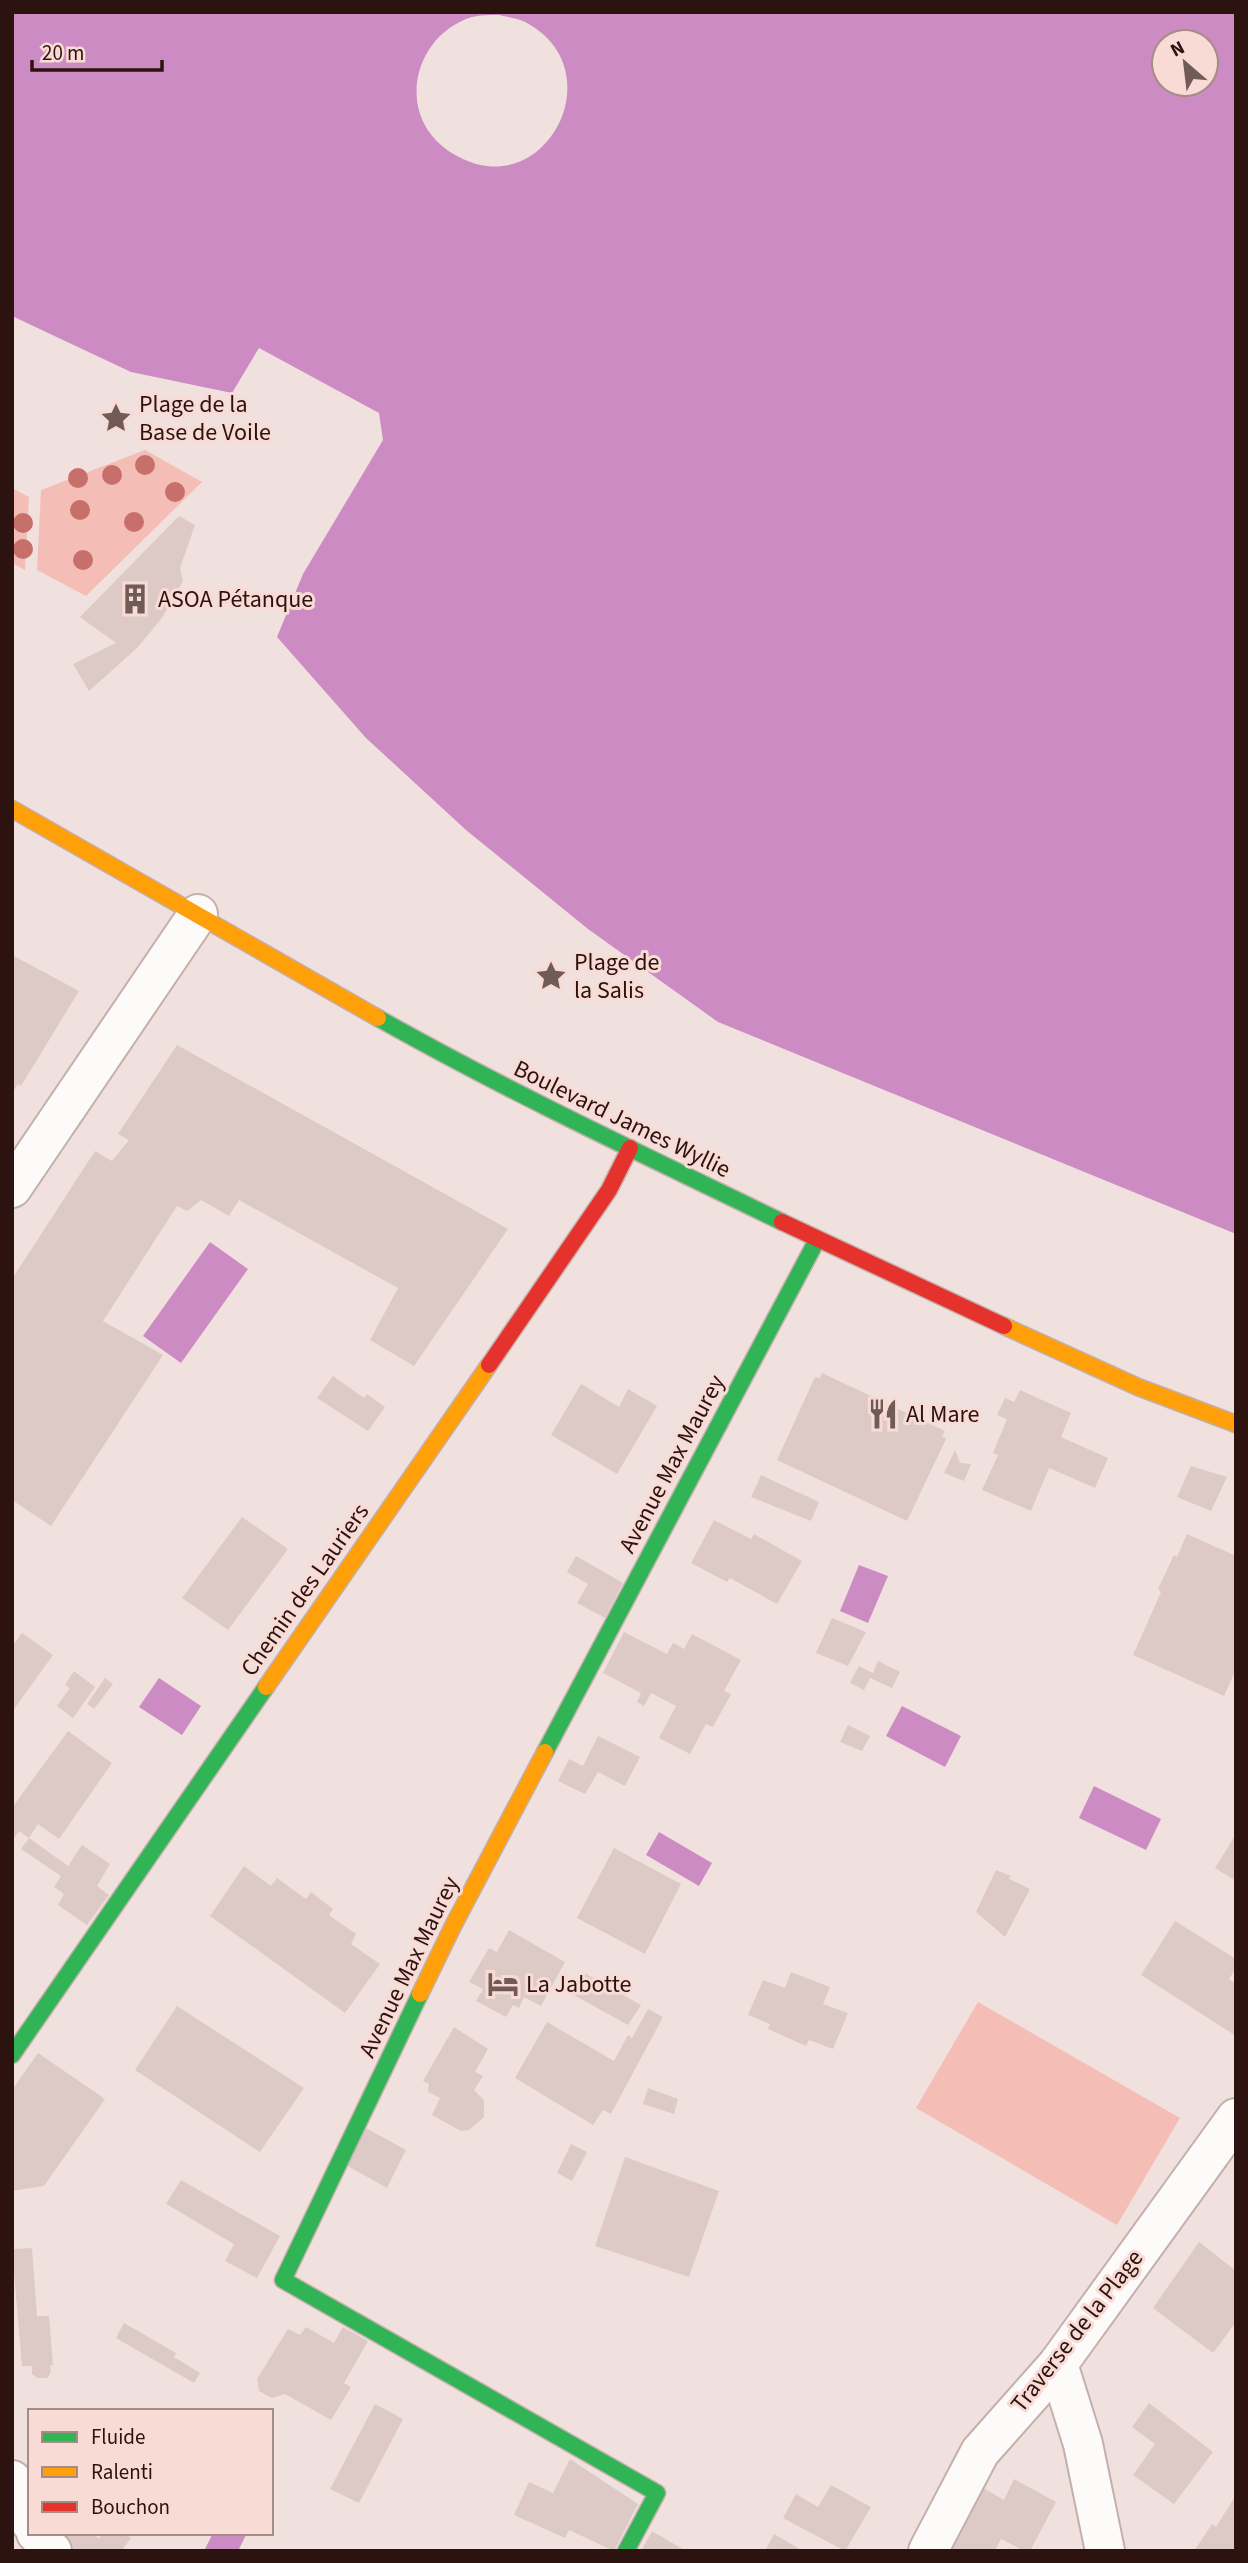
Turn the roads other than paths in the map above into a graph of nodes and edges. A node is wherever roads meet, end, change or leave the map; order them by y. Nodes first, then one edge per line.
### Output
1 (12, 809) edge
2 (198, 914) junction
3 (630, 1148) junction
4 (12, 1188) edge
5 (817, 1240) junction
6 (1236, 1424) edge
7 (12, 2055) edge
8 (1236, 2118) edge
9 (1058, 2364) junction
10 (12, 2480) edge
11 (28, 2519) edge
12 (38, 2535) edge
13 (52, 2551) edge
14 (626, 2551) edge
15 (928, 2551) edge
16 (1105, 2551) edge

1 - 2 street, Boulevard James Wyllie
2 - 3 street, Boulevard James Wyllie
2 - 4 street
3 - 5 street, Boulevard James Wyllie
3 - 7 street, Chemin des Lauriers
5 - 6 street, Boulevard James Wyllie
5 - 14 street, Avenue Max Maurey
8 - 9 street, Traverse de la Plage
9 - 15 street, Traverse de la Plage
9 - 16 street
10 - 11 street
12 - 13 street

